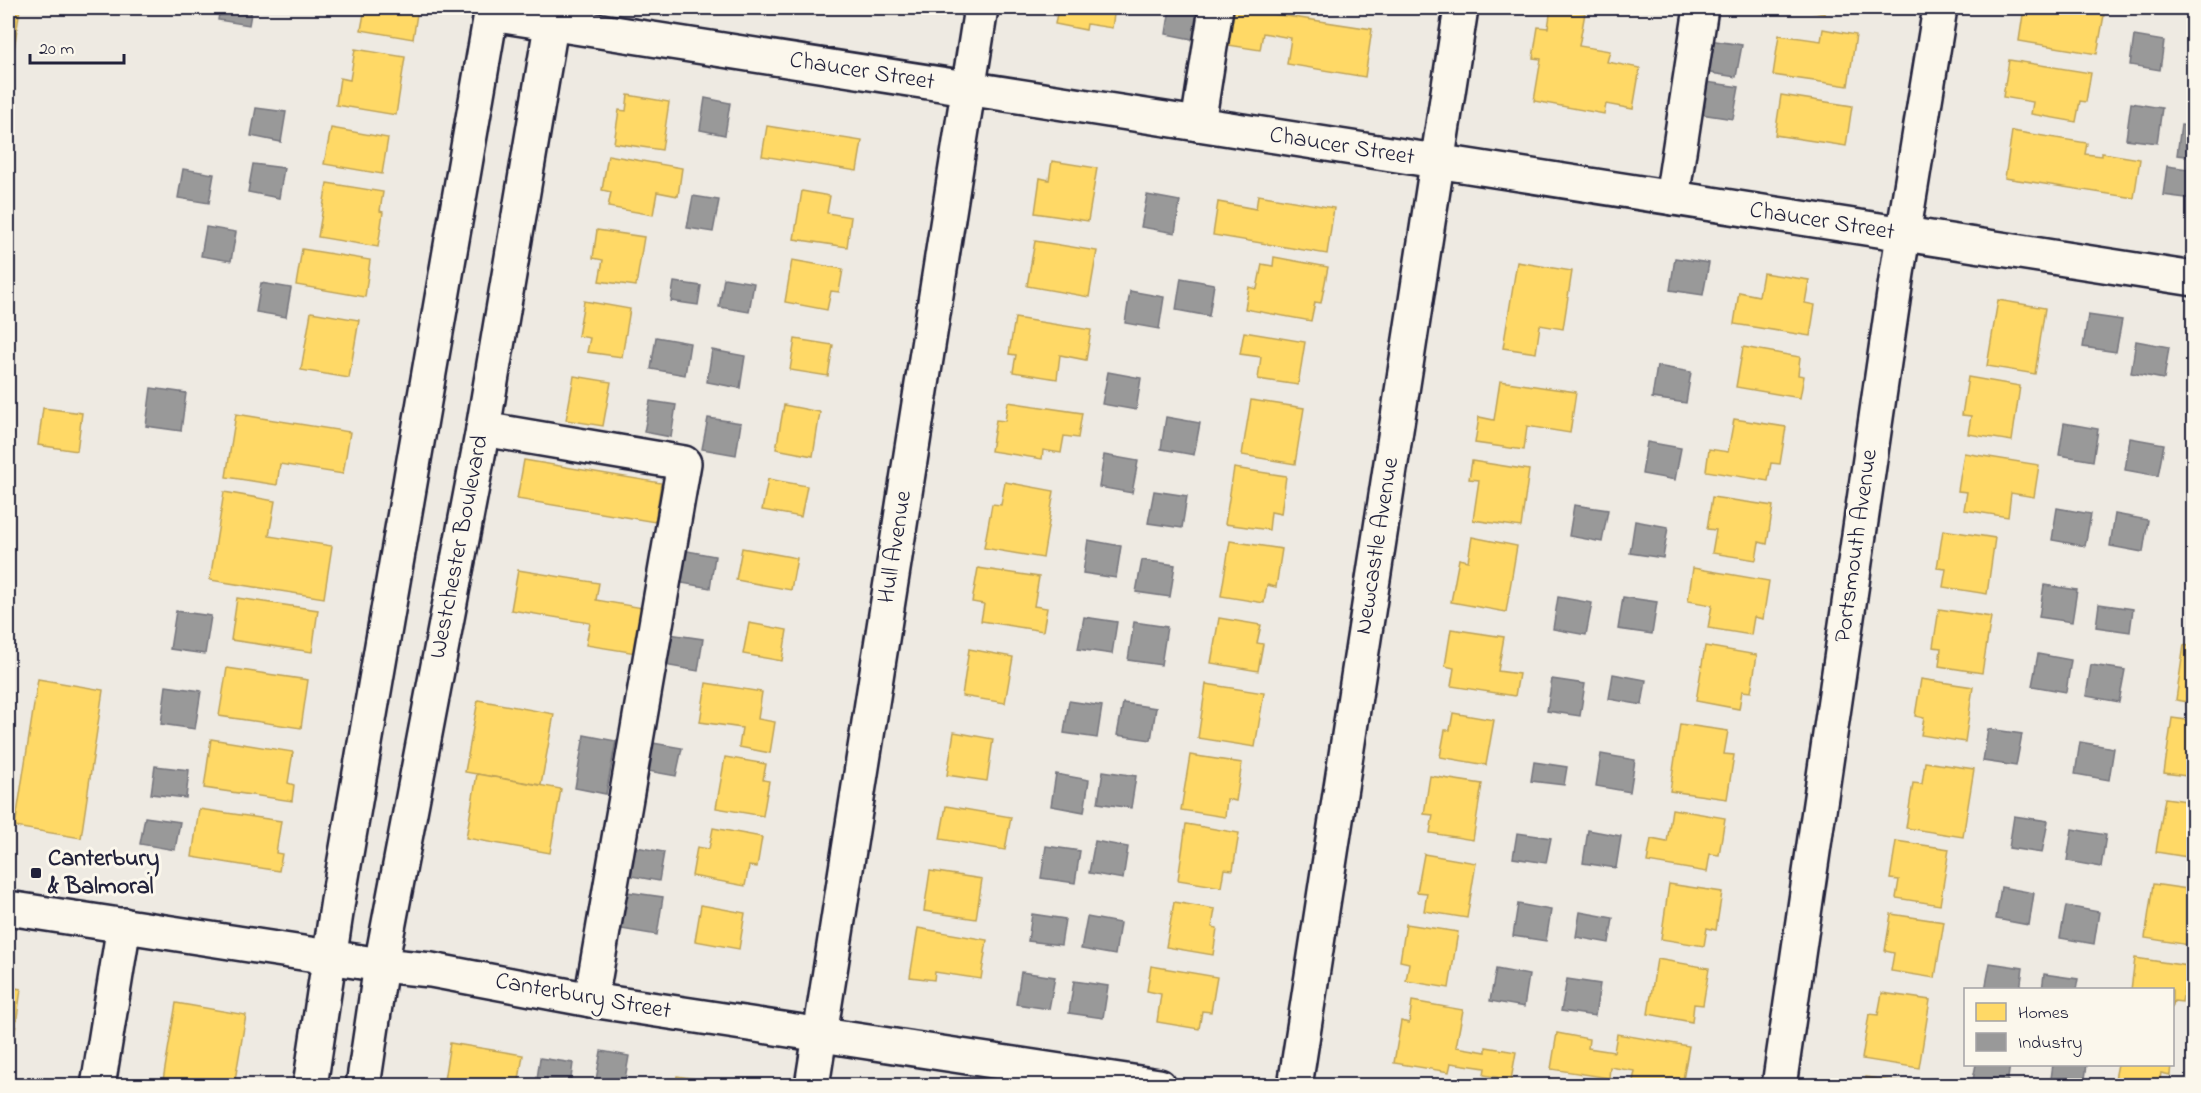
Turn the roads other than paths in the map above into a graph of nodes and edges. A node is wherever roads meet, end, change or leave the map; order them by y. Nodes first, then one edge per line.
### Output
1 (981, 8) edge
2 (1216, 8) edge
3 (1461, 8) edge
4 (1701, 8) edge
5 (1940, 8) edge
6 (491, 11) edge
7 (553, 16) edge
8 (968, 88) junction
9 (1198, 124) junction
10 (1437, 161) junction
11 (1672, 198) junction
12 (1903, 234) junction
13 (2193, 279) edge
14 (483, 429) junction
15 (8, 908) edge
16 (124, 925) junction
17 (329, 956) junction
18 (381, 965) junction
19 (591, 1000) junction
20 (819, 1034) junction
21 (98, 1086) edge
22 (310, 1086) edge
23 (363, 1086) edge
24 (812, 1086) edge
25 (1159, 1086) edge
26 (1295, 1086) edge
27 (1779, 1086) edge

1 - 8 street, Hull Avenue
2 - 9 street
3 - 10 street, Newcastle Avenue
4 - 11 street
5 - 12 street, Portsmouth Avenue
6 - 7 street, Chaucer Street
6 - 17 street
7 - 8 street, Chaucer Street
7 - 14 street, Westchester Boulevard
8 - 9 street, Chaucer Street
8 - 20 street, Hull Avenue
9 - 10 street, Chaucer Street
10 - 11 street, Chaucer Street
10 - 26 street, Newcastle Avenue
11 - 12 street, Chaucer Street
12 - 13 street, Chaucer Street
12 - 27 street, Portsmouth Avenue
14 - 18 street, Westchester Boulevard
14 - 19 street
15 - 16 street, Canterbury Street
16 - 17 street, Canterbury Street
16 - 21 street
17 - 18 street, Canterbury Street
17 - 22 street
18 - 19 street, Canterbury Street
18 - 23 street, Westchester Boulevard
19 - 20 street, Canterbury Street
20 - 24 street, Hull Avenue
20 - 25 street, Canterbury Street

